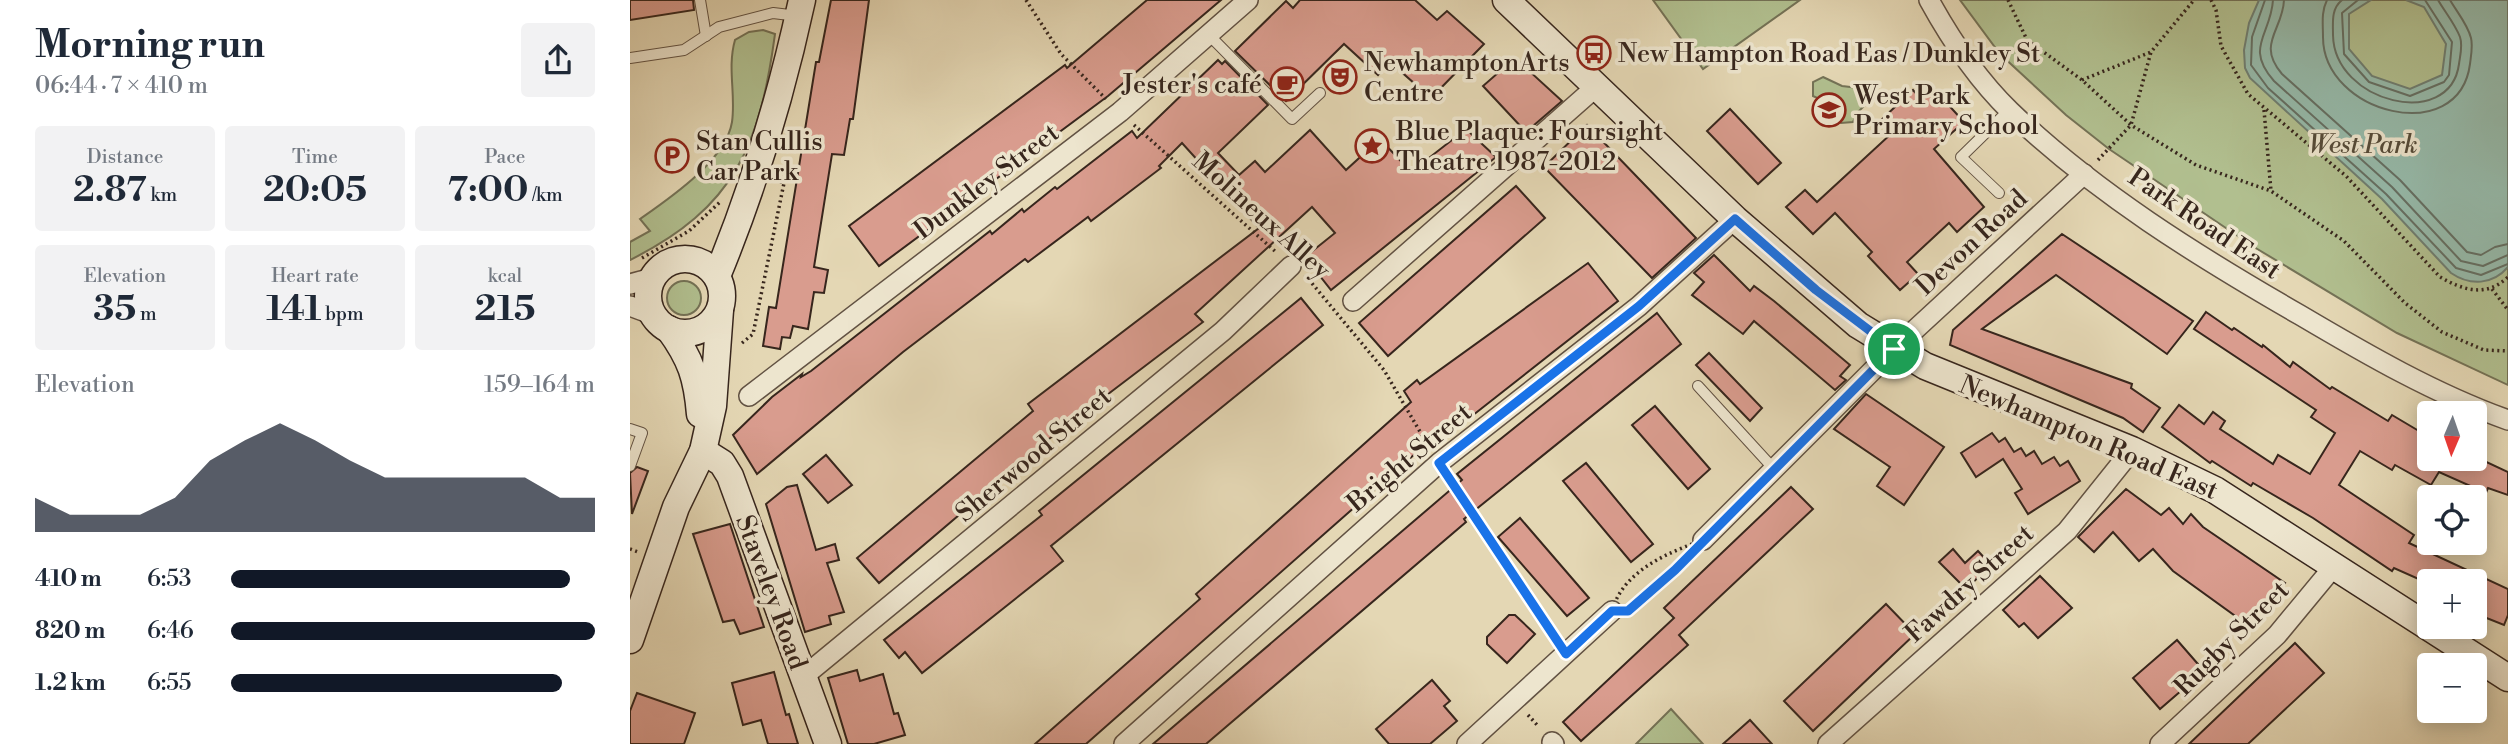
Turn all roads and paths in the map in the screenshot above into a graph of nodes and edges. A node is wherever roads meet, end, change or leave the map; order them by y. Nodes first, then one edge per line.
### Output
1 (700, 0) edge
2 (1026, 0) edge
3 (1248, 0) edge
4 (1506, 0) edge
5 (1929, 0) edge
6 (2008, 0) edge
7 (2194, 0) edge
8 (2211, 0) edge
9 (800, 8) edge
10 (1208, 33) junction
11 (706, 36) junction
12 (2151, 52) junction
13 (630, 58) edge
14 (2082, 80) junction
15 (1597, 86) junction
16 (1320, 93) dead end
17 (2009, 110) junction
18 (2264, 110) junction
19 (1119, 112) junction
20 (2131, 125) junction
21 (2084, 174) junction
22 (2271, 191) junction
23 (1999, 193) dead end
24 (748, 202) junction
25 (1735, 219) junction
26 (695, 260) junction
27 (1291, 266) junction
28 (717, 276) junction
29 (2508, 277) edge
30 (641, 281) edge
31 (2492, 289) junction
32 (1353, 300) dead end
33 (720, 310) junction
34 (2508, 310) edge
35 (651, 317) edge
36 (1894, 349) junction
37 (2508, 351) edge
38 (1698, 386) dead end
39 (748, 396) dead end
40 (2508, 420) edge
41 (630, 429) edge
42 (2132, 450) junction
43 (703, 451) junction
44 (1439, 463) junction
45 (630, 466) edge
46 (1773, 468) junction
47 (1703, 540) junction
48 (2334, 565) junction
49 (1612, 611) junction
50 (630, 640) edge
51 (1566, 654) junction
52 (803, 677) junction
53 (2508, 678) edge
54 (1515, 699) junction
55 (1553, 743) edge
56 (828, 744) edge
57 (1124, 744) edge
58 (1467, 744) edge
59 (1828, 744) edge
60 (2160, 744) edge

1 - 11 lane
2 - 19 path, Molineux Alley
3 - 10 street, Dunkley Street
4 - 15 street, Newhampton Road East
5 - 17 street, Park Road East
6 - 14 path
7 - 12 path
8 - 18 path
9 - 11 lane
9 - 24 street
10 - 16 lane
10 - 19 street, Dunkley Street
11 - 13 lane
12 - 14 path
12 - 20 path
14 - 20 path
15 - 25 street, Newhampton Road East
15 - 32 street
17 - 21 street, Park Road East
17 - 23 lane
18 - 22 path
18 - 31 path
19 - 27 path, Molineux Alley
19 - 39 street, Dunkley Street
20 - 21 path
20 - 22 path
21 - 36 street, Devon Road
21 - 40 street, Park Road East
22 - 37 path
24 - 26 street
24 - 28 street
25 - 36 street, Newhampton Road East
25 - 44 street, Bright Street
26 - 28 street
26 - 30 street
27 - 44 path, Molineux Alley
27 - 52 street, Sherwood Street
28 - 33 street
29 - 31 path
30 - 35 street
31 - 34 path
33 - 35 street
33 - 43 street
35 - 43 street
36 - 42 street, Newhampton Road East
36 - 46 street, Devon Road
38 - 46 lane
41 - 45 lane
42 - 48 street, Newhampton Road East
42 - 59 street, Fawdry Street
43 - 50 street
43 - 52 street, Staveley Road
44 - 51 path, Molineux Alley
44 - 57 street, Bright Street
46 - 47 street, Devon Road
47 - 49 path
47 - 49 path
48 - 53 street, Newhampton Road East
48 - 60 street, Rugby Street
49 - 51 street
51 - 54 street
52 - 56 street, Staveley Road
54 - 55 path
54 - 58 street

